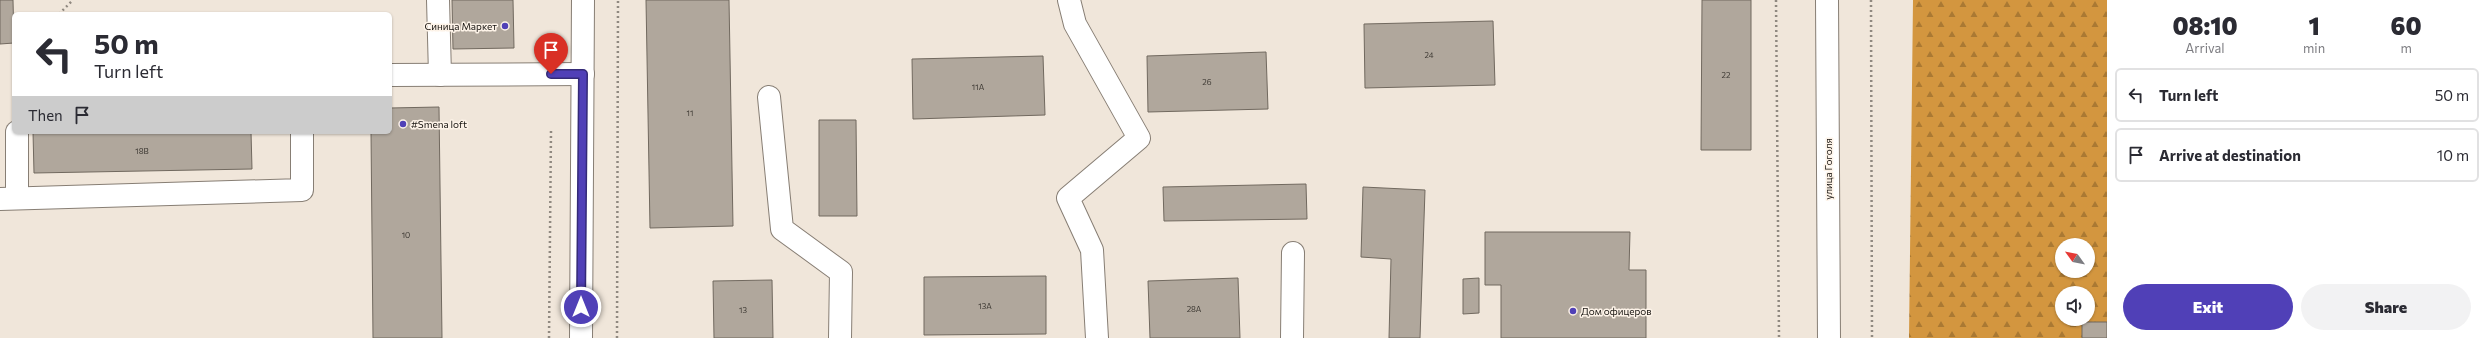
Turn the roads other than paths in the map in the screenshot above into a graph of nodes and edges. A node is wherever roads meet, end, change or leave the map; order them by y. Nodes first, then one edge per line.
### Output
1 (438, 0) edge
2 (583, 0) edge
3 (1069, 0) edge
4 (1827, 0) edge
5 (583, 74) junction
6 (392, 75) edge
7 (440, 75) junction
8 (769, 97) dead end
9 (17, 134) edge
10 (302, 134) edge
11 (9, 198) edge
12 (1293, 253) dead end
13 (581, 338) edge
14 (840, 338) edge
15 (1097, 338) edge
16 (1292, 338) edge
17 (1829, 338) edge

1 - 7 street
2 - 5 street
3 - 15 street
4 - 17 street, улица Гоголя
5 - 7 street
5 - 13 street
6 - 7 street
8 - 14 street
9 - 11 street
10 - 11 street
12 - 16 street

